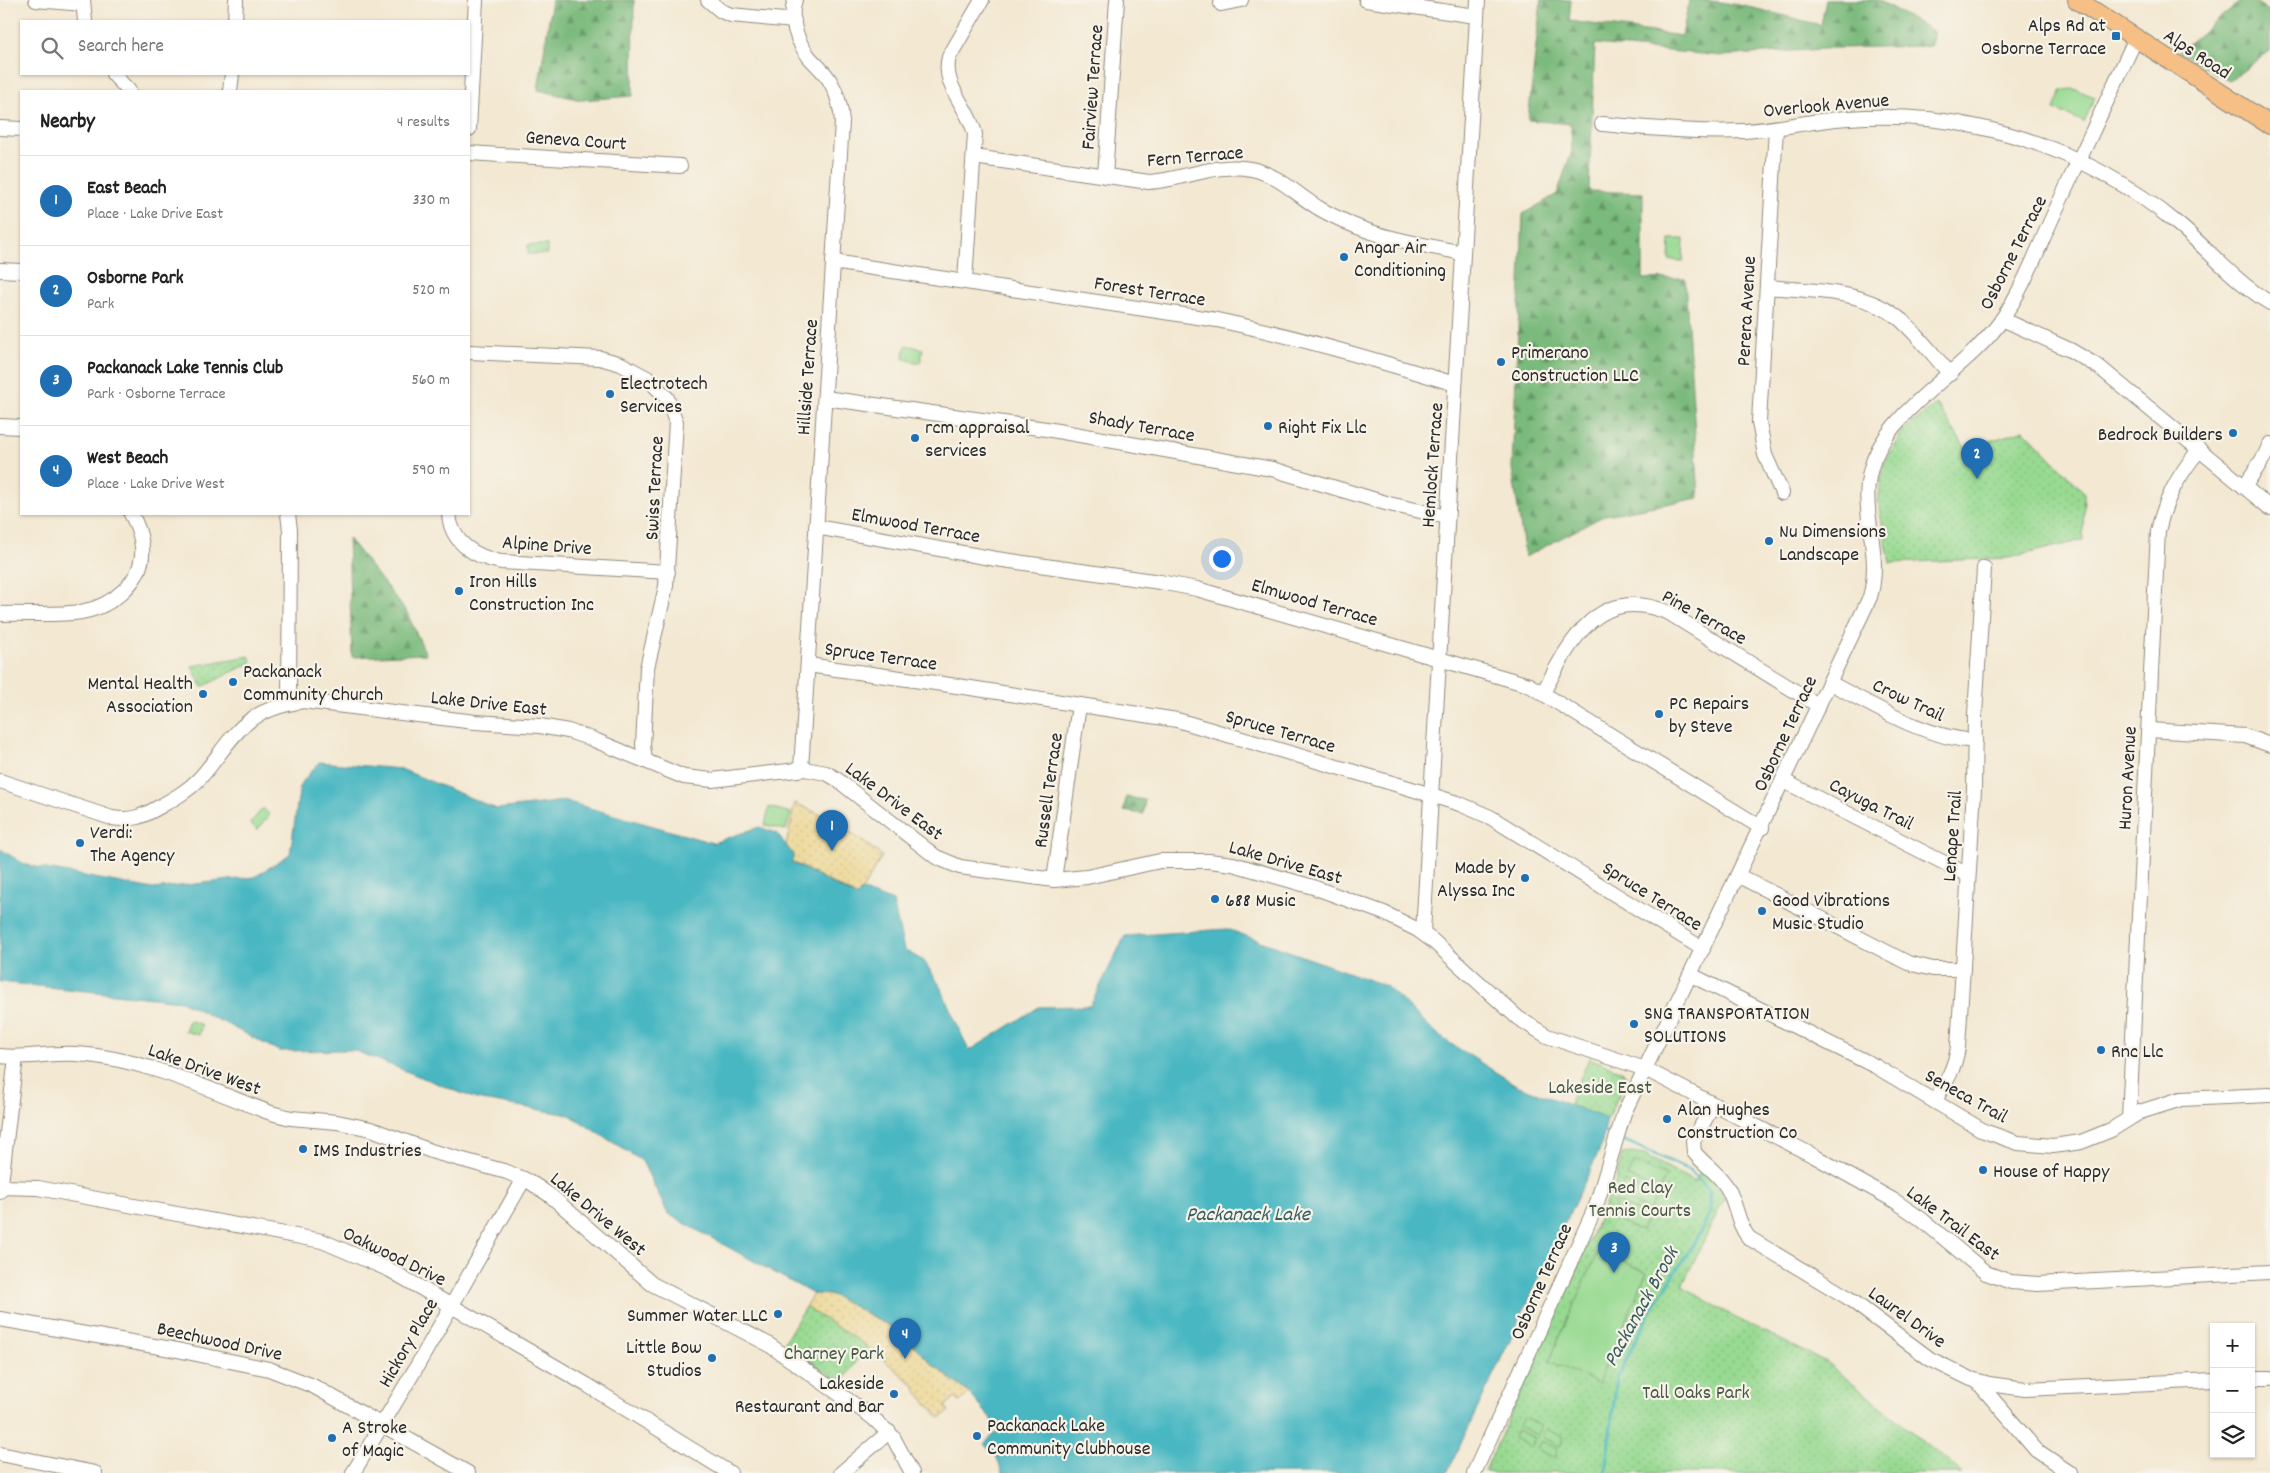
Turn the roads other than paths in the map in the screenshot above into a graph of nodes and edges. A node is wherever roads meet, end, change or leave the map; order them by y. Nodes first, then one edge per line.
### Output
1 (36, 0) edge
2 (236, 0) edge
3 (476, 0) edge
4 (708, 0) edge
5 (794, 0) edge
6 (982, 0) edge
7 (1117, 0) edge
8 (1241, 0) edge
9 (1366, 0) edge
10 (1478, 0) edge
11 (2077, 0) edge
12 (83, 2) edge
13 (1222, 4) dead end
14 (1476, 16) junction
15 (85, 20) edge
16 (235, 20) edge
17 (794, 21) junction
18 (2136, 38) junction
19 (114, 75) edge
20 (232, 75) edge
21 (128, 90) edge
22 (230, 90) edge
23 (470, 111) edge
24 (1602, 124) dead end
25 (2270, 125) edge
26 (0, 128) edge
27 (1776, 128) junction
28 (20, 129) edge
29 (470, 153) edge
30 (974, 157) junction
31 (2079, 161) junction
32 (680, 166) dead end
33 (1104, 176) junction
34 (1462, 254) junction
35 (833, 262) junction
36 (0, 270) edge
37 (20, 271) edge
38 (965, 280) junction
39 (1767, 287) junction
40 (2270, 303) edge
41 (2002, 319) junction
42 (470, 352) edge
43 (1950, 374) junction
44 (1456, 384) junction
45 (825, 398) junction
46 (0, 426) edge
47 (20, 428) edge
48 (2270, 444) edge
49 (2199, 450) junction
50 (2244, 487) junction
51 (1782, 493) dead end
52 (2270, 508) edge
53 (132, 515) edge
54 (288, 515) edge
55 (448, 515) edge
56 (1447, 517) junction
57 (816, 527) junction
58 (1984, 568) dead end
59 (668, 572) junction
60 (0, 614) edge
61 (1439, 658) junction
62 (808, 665) junction
63 (1830, 683) junction
64 (1543, 693) junction
65 (289, 703) junction
66 (1079, 705) junction
67 (1819, 706) junction
68 (2149, 730) junction
69 (1975, 741) junction
70 (2270, 744) edge
71 (645, 761) junction
72 (801, 769) junction
73 (0, 781) edge
74 (1784, 781) junction
75 (1430, 795) junction
76 (1762, 828) junction
77 (1968, 875) junction
78 (1739, 876) junction
79 (1054, 880) junction
80 (1423, 933) junction
81 (1703, 949) junction
82 (1962, 968) junction
83 (1691, 975) junction
84 (0, 1056) edge
85 (16, 1057) junction
86 (1646, 1069) junction
87 (2270, 1095) edge
88 (1934, 1101) junction
89 (1713, 1104) junction
90 (2129, 1118) junction
91 (524, 1179) junction
92 (0, 1187) edge
93 (0, 1192) edge
94 (2270, 1272) edge
95 (451, 1306) junction
96 (0, 1319) edge
97 (2255, 1378) edge
98 (2270, 1378) edge
99 (2210, 1380) edge
100 (1977, 1381) junction
101 (382, 1424) junction
102 (889, 1432) junction
103 (0, 1454) edge
104 (95, 1473) edge
105 (353, 1473) edge
106 (468, 1473) edge
107 (730, 1473) edge
108 (841, 1473) edge
109 (912, 1473) edge
110 (1474, 1473) edge
111 (2070, 1473) edge

1 - 12 street
2 - 16 street
3 - 23 street
4 - 17 street
5 - 17 street, Hillside Terrace
6 - 30 street
7 - 33 street, Fairview Terrace
8 - 13 street
9 - 14 street
10 - 14 street, Hemlock Terrace
11 - 18 main road, Alps Road
12 - 15 street
14 - 34 street, Hemlock Terrace
17 - 35 street, Hillside Terrace
18 - 25 main road, Alps Road
18 - 31 street, Osborne Terrace
19 - 21 street
20 - 22 street
24 - 27 street, Overlook Avenue
26 - 28 street
27 - 31 street, Overlook Avenue
27 - 39 street, Perera Avenue
29 - 32 street, Geneva Court
30 - 33 street, Fern Terrace
30 - 38 street
31 - 40 street, Overlook Avenue
31 - 41 street, Osborne Terrace
33 - 34 street, Fern Terrace
34 - 44 street, Hemlock Terrace
35 - 38 street, Forest Terrace
35 - 45 street, Hillside Terrace
36 - 37 street
38 - 44 street, Forest Terrace
39 - 43 street
39 - 51 street, Perera Avenue
41 - 43 street, Osborne Terrace
41 - 49 street
42 - 59 street, Swiss Terrace
43 - 63 street, Osborne Terrace
44 - 56 street, Hemlock Terrace
45 - 56 street, Shady Terrace
45 - 57 street, Hillside Terrace
46 - 47 street
48 - 50 street
49 - 50 street
49 - 68 street, Huron Avenue
50 - 52 street
53 - 60 street
54 - 65 street
55 - 59 street, Alpine Drive
56 - 61 street, Hemlock Terrace
57 - 61 street, Elmwood Terrace
57 - 62 street, Hillside Terrace
58 - 69 street, Lenape Trail
59 - 71 street, Swiss Terrace
61 - 64 street, Elmwood Terrace
61 - 75 street, Hemlock Terrace
62 - 66 street, Spruce Terrace
62 - 72 street, Hillside Terrace
63 - 67 street, Osborne Terrace
63 - 69 street, Crow Trail
64 - 67 street, Pine Terrace
64 - 76 street, Elmwood Terrace
65 - 71 street, Lake Drive East
65 - 73 street, Lake Drive East
66 - 75 street, Spruce Terrace
66 - 79 street, Russell Terrace
67 - 74 street, Osborne Terrace
68 - 70 street
68 - 90 street, Huron Avenue
69 - 77 street, Lenape Trail
71 - 72 street, Lake Drive East
72 - 79 street, Lake Drive East
74 - 76 street, Osborne Terrace
74 - 77 street, Cayuga Trail
75 - 80 street, Hemlock Terrace
75 - 81 street, Spruce Terrace
76 - 78 street, Osborne Terrace
77 - 82 street, Lenape Trail
78 - 81 street, Osborne Terrace
78 - 82 street
79 - 80 street, Lake Drive East
80 - 86 street, Lake Drive East
81 - 83 street, Osborne Terrace
82 - 88 street, Lenape Trail
83 - 86 street, Osborne Terrace
83 - 88 street, Seneca Trail
84 - 85 street, Lake Drive West
85 - 91 street, Lake Drive West
85 - 92 street
86 - 89 street, Lake Trail East
86 - 110 street, Osborne Terrace
87 - 90 street, Seneca Trail
88 - 90 street, Seneca Trail
89 - 94 street, Lake Trail East
89 - 100 street, Laurel Drive
91 - 95 street, Hickory Place
91 - 102 street, Lake Drive West
92 - 93 street
92 - 95 street, Oakwood Drive
95 - 101 street, Hickory Place
95 - 107 street, Oakwood Drive
96 - 101 street, Beechwood Drive
97 - 98 street
99 - 100 street, Laurel Drive
100 - 111 street
101 - 105 street, Hickory Place
101 - 106 street, Beechwood Drive
102 - 108 street
102 - 109 street, Lake Drive West
103 - 104 street

